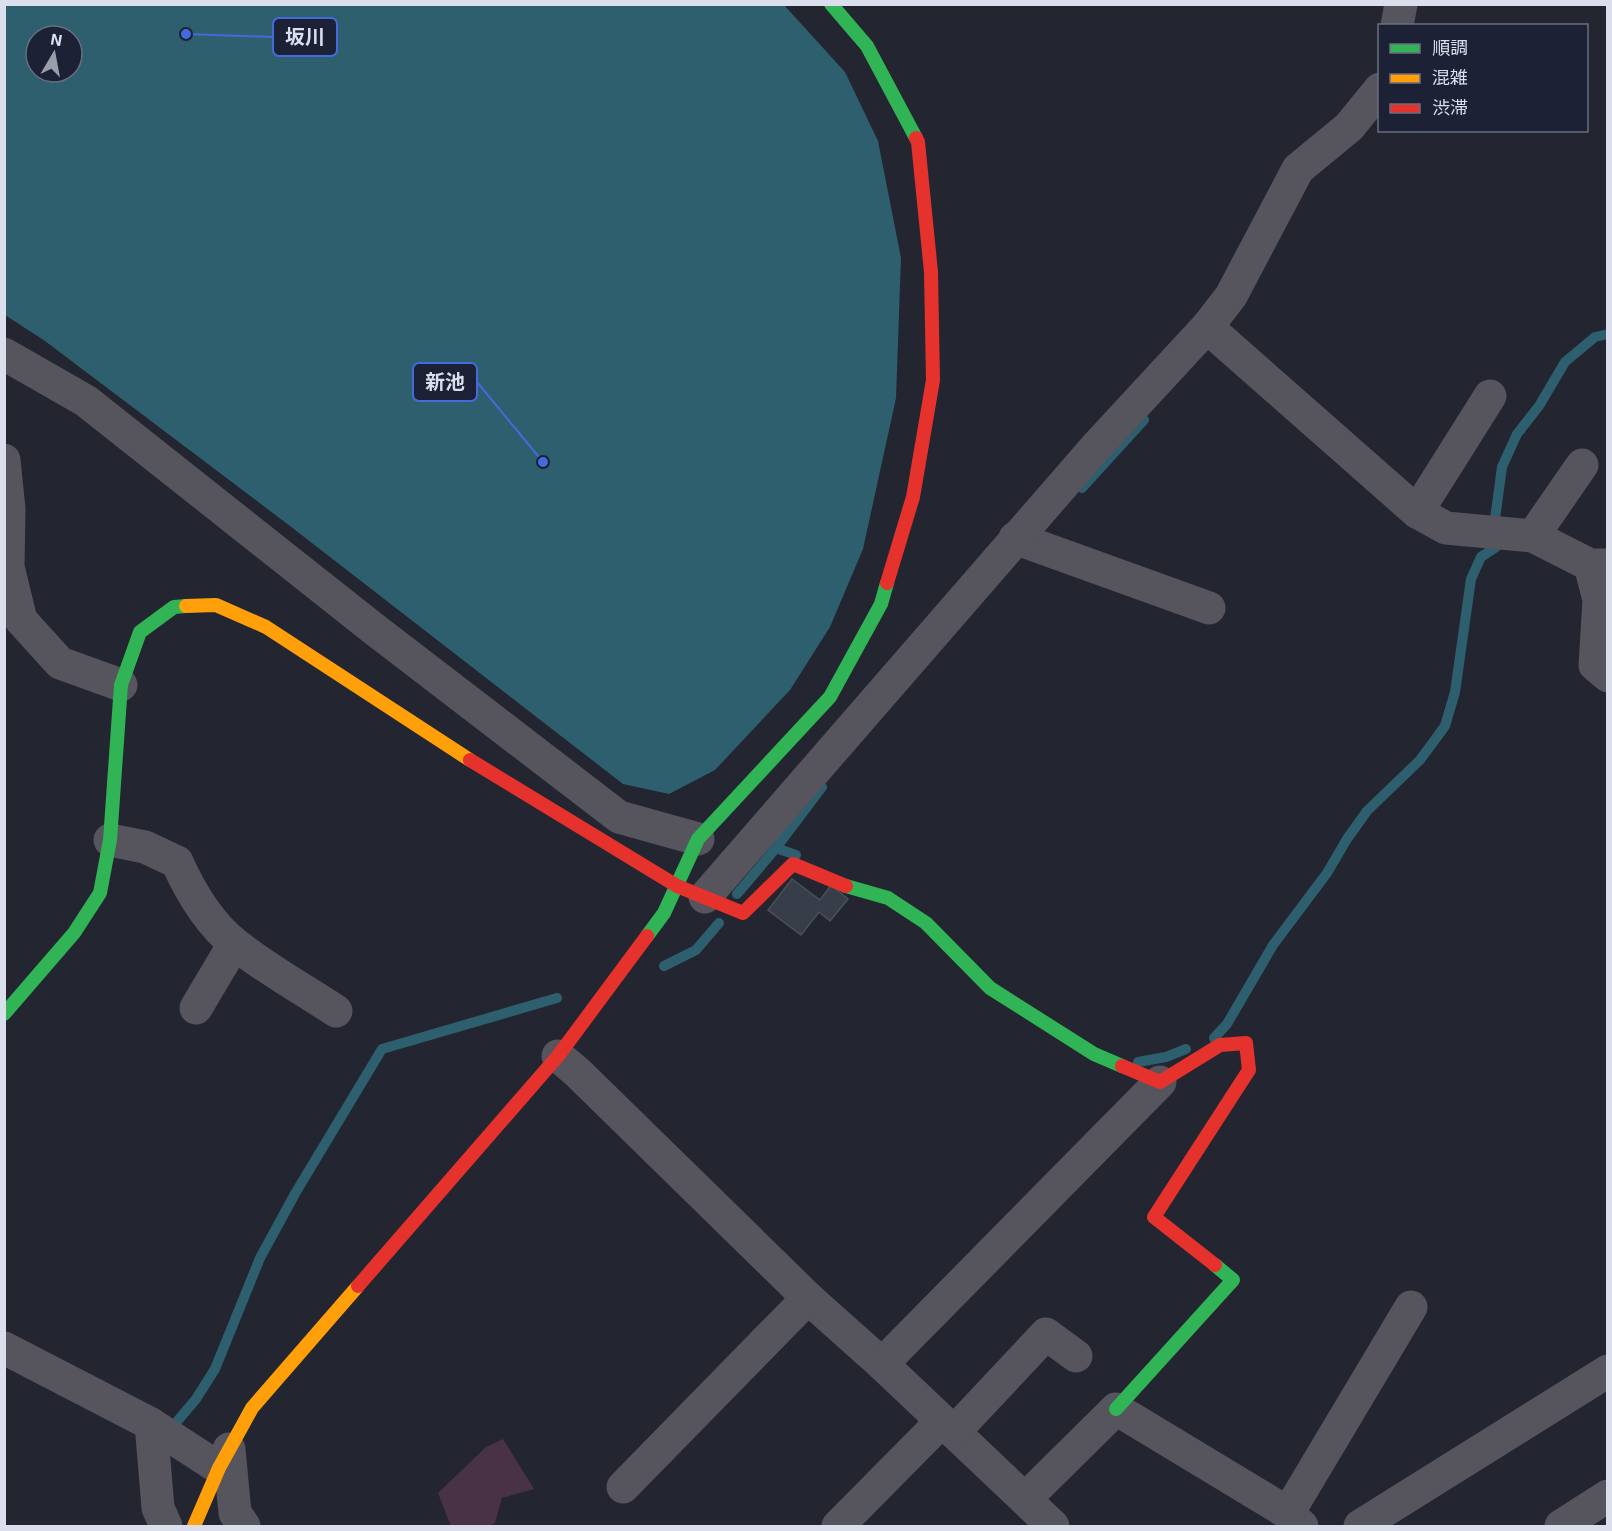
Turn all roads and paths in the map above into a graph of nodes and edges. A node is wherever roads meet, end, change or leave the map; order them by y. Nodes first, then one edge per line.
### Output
1 (831, 4) edge
2 (1401, 4) edge
3 (1397, 24) edge
4 (1378, 91) edge
5 (1207, 327) junction
6 (4, 354) edge
7 (1490, 396) dead end
8 (4, 460) edge
9 (1582, 465) dead end
10 (1417, 512) junction
11 (1533, 536) junction
12 (1015, 538) junction
13 (1599, 565) edge
14 (1209, 608) dead end
15 (13, 620) edge
16 (1608, 676) edge
17 (121, 685) junction
18 (698, 838) junction
19 (110, 840) junction
20 (691, 891) junction
21 (234, 944) junction
22 (196, 1008) dead end
23 (336, 1011) dead end
24 (4, 1014) edge
25 (558, 1056) junction
26 (1160, 1082) junction
27 (808, 1298) junction
28 (1411, 1307) dead end
29 (4, 1348) edge
30 (1076, 1356) dead end
31 (882, 1364) junction
32 (1608, 1371) edge
33 (1116, 1408) junction
34 (151, 1424) junction
35 (948, 1427) junction
36 (224, 1458) junction
37 (623, 1487) dead end
38 (1608, 1496) edge
39 (1024, 1499) junction
40 (1295, 1520) edge
41 (166, 1527) edge
42 (194, 1527) edge
43 (244, 1527) edge
44 (838, 1527) edge
45 (1053, 1527) edge
46 (1360, 1527) edge
47 (1561, 1527) edge

1 - 18 street
2 - 3 street
4 - 5 street
5 - 10 street
5 - 12 street
6 - 18 street
7 - 10 street
8 - 15 street
9 - 11 street
10 - 11 street
11 - 13 street
12 - 14 street
12 - 20 street
13 - 16 street
15 - 17 street
17 - 19 street
17 - 20 street
18 - 20 street
19 - 21 street
19 - 24 street
20 - 25 street
20 - 26 street
21 - 22 street
21 - 23 street
25 - 27 street
25 - 36 street
26 - 31 street
26 - 33 street
27 - 31 street
27 - 37 street
28 - 40 street
29 - 34 street
30 - 35 street
31 - 35 street
32 - 46 street
33 - 39 street
33 - 40 street
34 - 36 street
34 - 41 street
35 - 39 street
35 - 44 street
36 - 42 street
36 - 43 street
38 - 47 street
39 - 45 street

